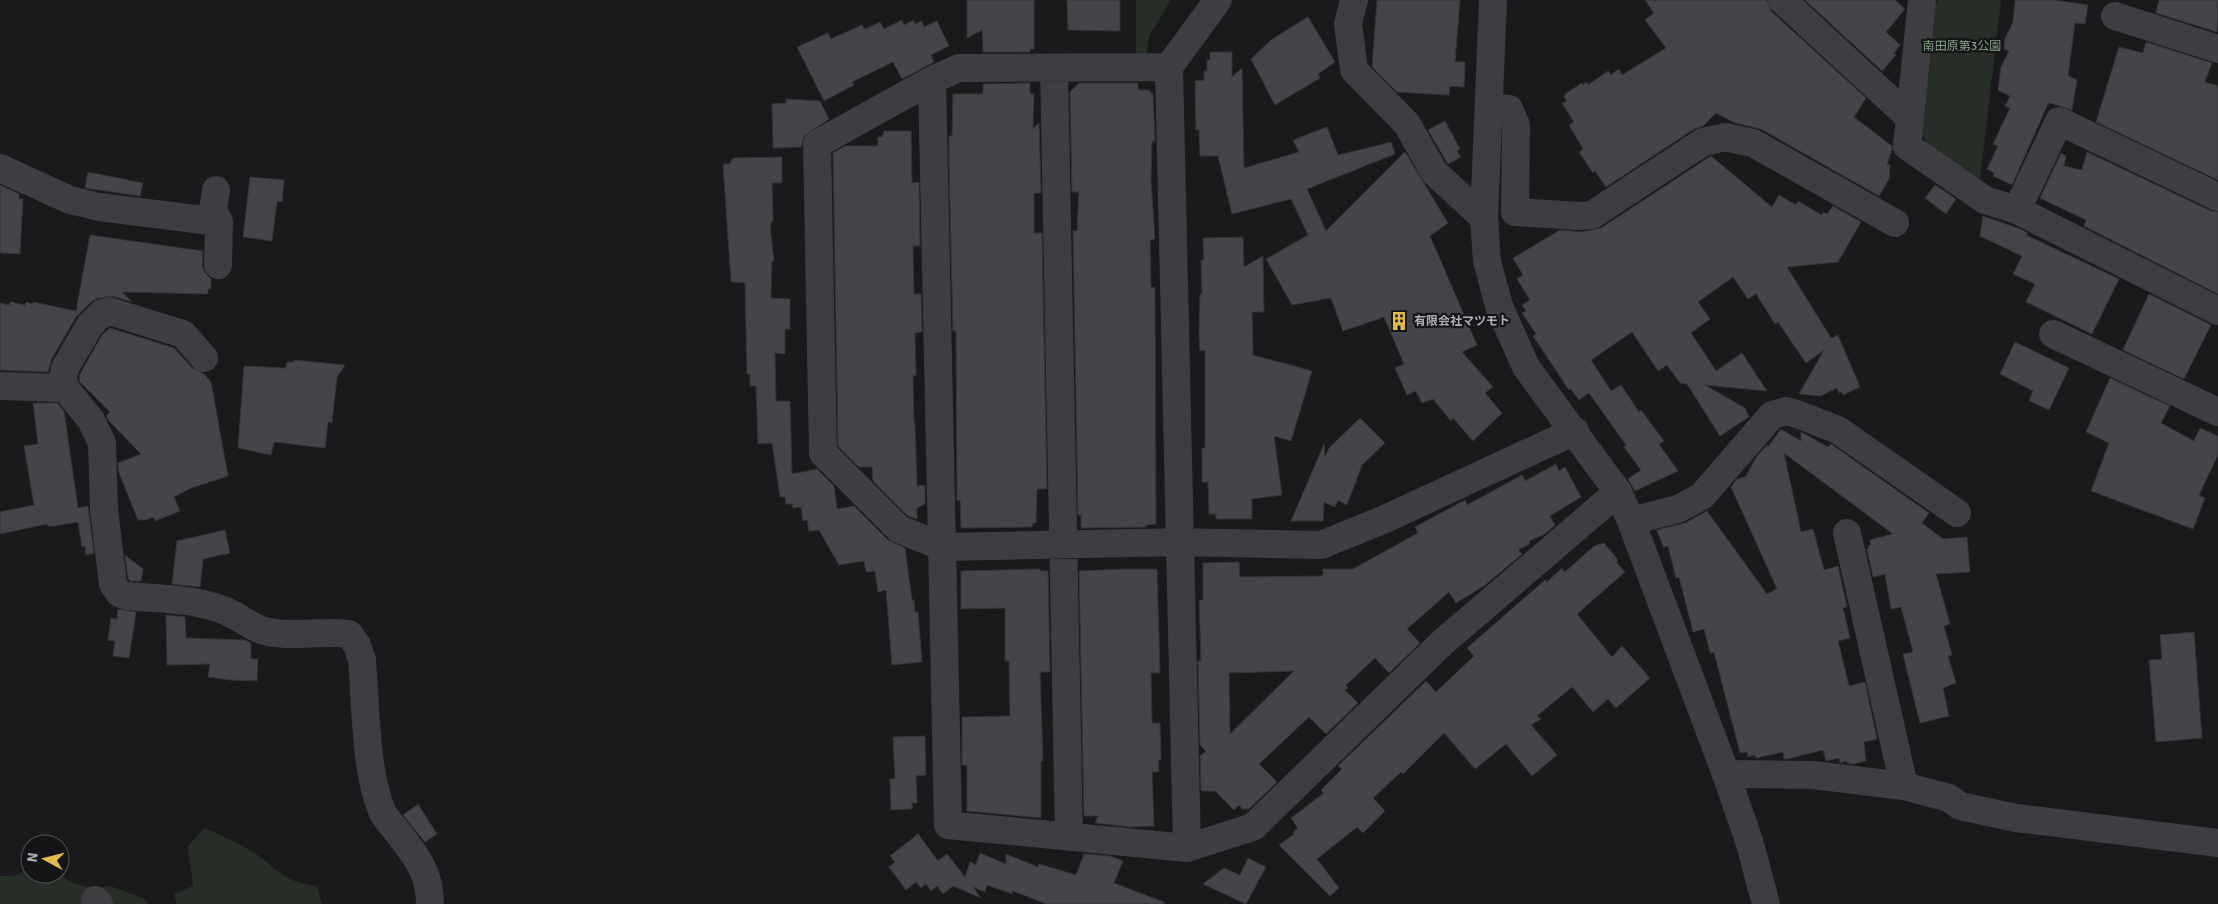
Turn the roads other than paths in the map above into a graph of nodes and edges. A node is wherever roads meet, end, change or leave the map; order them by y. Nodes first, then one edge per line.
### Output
1 (1218, 0) edge
2 (1354, 0) edge
3 (1494, 0) edge
4 (1782, 0) edge
5 (1922, 0) edge
6 (2115, 16) dead end
7 (2218, 49) edge
8 (1169, 67) junction
9 (1054, 68) junction
10 (932, 80) junction
11 (1489, 106) junction
12 (1910, 118) junction
13 (0, 168) edge
14 (216, 190) dead end
15 (2218, 197) edge
16 (2017, 210) junction
17 (1484, 218) junction
18 (219, 222) junction
19 (1895, 224) dead end
20 (218, 265) dead end
21 (2218, 311) edge
22 (2053, 334) dead end
23 (204, 358) dead end
24 (0, 386) edge
25 (65, 388) junction
26 (2218, 412) edge
27 (1575, 431) junction
28 (1618, 492) junction
29 (1957, 513) dead end
30 (1631, 520) junction
31 (1847, 534) dead end
32 (1180, 542) junction
33 (1063, 544) junction
34 (943, 547) junction
35 (1726, 774) junction
36 (1904, 786) junction
37 (1069, 837) junction
38 (2218, 843) edge
39 (1187, 848) junction
40 (430, 904) edge
41 (1766, 904) edge

1 - 8 street
2 - 17 street
3 - 11 street
4 - 12 street
5 - 12 street
6 - 7 street
8 - 9 street
8 - 32 street
9 - 10 street
9 - 33 street
10 - 34 street
10 - 34 street
11 - 17 street
11 - 19 street
12 - 16 street
13 - 18 street
14 - 18 street
15 - 16 street
16 - 21 street
17 - 27 street
18 - 20 street
22 - 26 street
23 - 25 street
24 - 25 street
25 - 40 street
27 - 28 street
27 - 32 street
28 - 30 street
28 - 39 street
29 - 30 street
30 - 35 street
31 - 36 street
32 - 33 street
32 - 39 street
33 - 34 street
33 - 37 street
34 - 37 street
35 - 36 street
35 - 41 street
36 - 38 street
37 - 39 street

